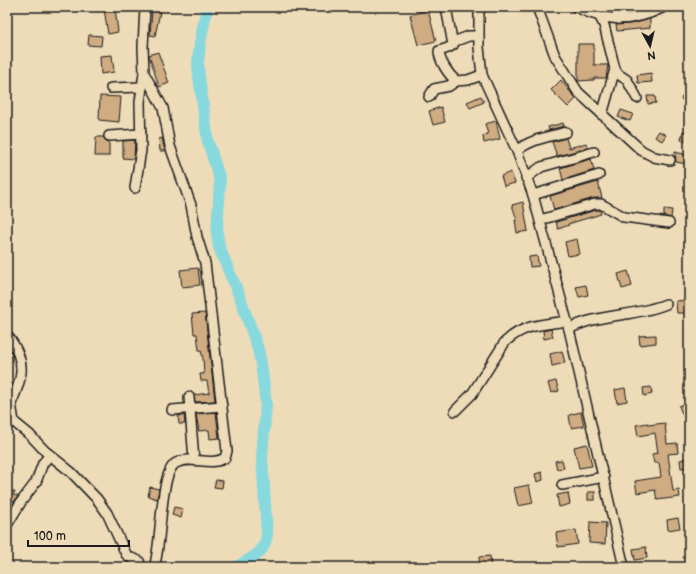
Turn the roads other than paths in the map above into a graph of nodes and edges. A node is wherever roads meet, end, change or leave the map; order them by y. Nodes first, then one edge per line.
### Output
1 (145, 7) edge
2 (446, 7) edge
3 (479, 7) edge
4 (537, 7) edge
5 (576, 7) edge
6 (617, 7) edge
7 (662, 8) edge
8 (600, 17) junction
9 (619, 19) junction
10 (478, 36) junction
11 (453, 42) junction
12 (615, 69) junction
13 (144, 73) junction
14 (482, 75) junction
15 (456, 81) junction
16 (142, 87) junction
17 (111, 88) dead end
18 (429, 97) dead end
19 (637, 98) dead end
20 (602, 115) junction
21 (566, 132) dead end
22 (141, 134) junction
23 (109, 136) dead end
24 (516, 151) junction
25 (594, 152) dead end
26 (670, 160) dead end
27 (599, 175) dead end
28 (526, 178) junction
29 (135, 188) dead end
30 (533, 195) junction
31 (540, 220) junction
32 (669, 223) dead end
33 (666, 304) dead end
34 (568, 325) junction
35 (7, 335) edge
36 (189, 396) dead end
37 (12, 403) junction
38 (222, 406) junction
39 (190, 409) junction
40 (172, 410) dead end
41 (454, 412) dead end
42 (7, 413) edge
43 (11, 421) edge
44 (50, 455) junction
45 (194, 460) junction
46 (604, 477) junction
47 (562, 485) dead end
48 (7, 525) edge
49 (141, 567) edge
50 (154, 567) edge
51 (624, 567) edge

1 - 13 street
2 - 11 street
3 - 10 street
4 - 20 street
5 - 8 street
6 - 9 street
7 - 9 street
8 - 9 street
8 - 12 street
10 - 11 street
10 - 14 street
11 - 15 street
12 - 19 street
12 - 20 street
13 - 16 street
13 - 38 street
14 - 15 street
14 - 24 street
15 - 18 street
16 - 17 street
16 - 22 street
20 - 26 street
21 - 24 street
22 - 23 street
22 - 29 street
24 - 28 street
25 - 28 street
27 - 30 street
28 - 30 street
30 - 31 street
31 - 32 street
31 - 34 street
33 - 34 street
34 - 41 street
34 - 46 street
35 - 37 street
36 - 39 street
37 - 42 street
37 - 43 street
38 - 39 street
38 - 45 street
39 - 40 street
39 - 45 street
43 - 44 street
44 - 48 street
44 - 49 street
45 - 50 street
46 - 47 street
46 - 51 street

